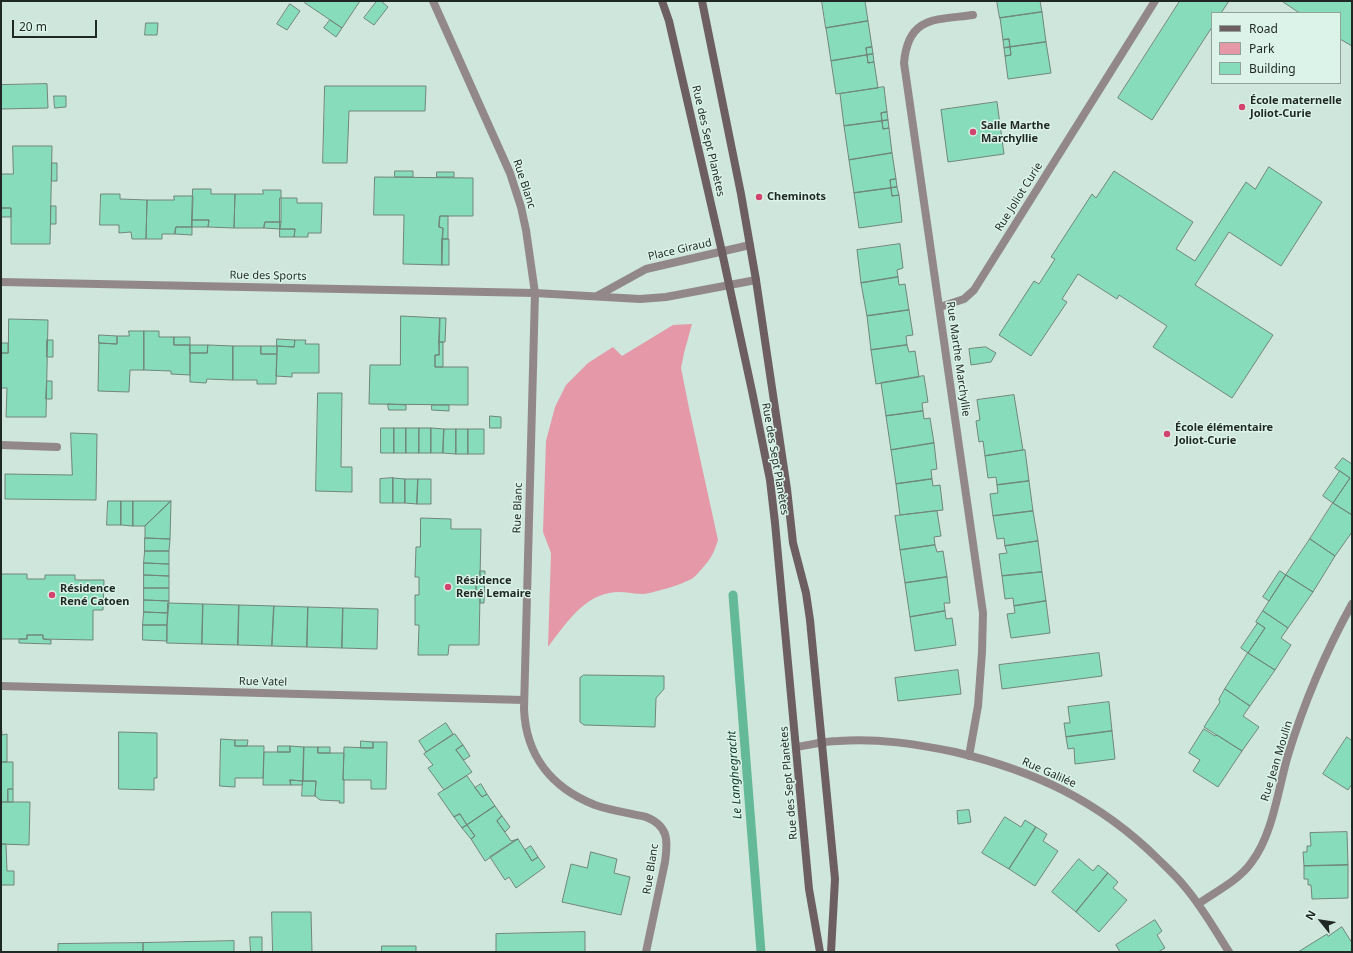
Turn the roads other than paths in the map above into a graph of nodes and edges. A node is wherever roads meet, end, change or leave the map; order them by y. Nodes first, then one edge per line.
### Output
1 (433, 1) edge
2 (662, 1) edge
3 (702, 1) edge
4 (1155, 1) edge
5 (973, 15) dead end
6 (750, 245) junction
7 (722, 252) junction
8 (756, 280) junction
9 (1, 282) edge
10 (729, 285) junction
11 (535, 293) junction
12 (597, 296) junction
13 (940, 307) junction
14 (1, 445) edge
15 (57, 447) dead end
16 (1352, 604) edge
17 (1, 686) edge
18 (524, 700) junction
19 (822, 743) junction
20 (796, 747) junction
21 (969, 756) junction
22 (1198, 904) junction
23 (646, 952) edge
24 (820, 952) edge
25 (831, 952) edge
26 (1229, 952) edge

1 - 11 street, Rue Blanc
2 - 7 street, Rue des Sept Planètes
3 - 6 street, Rue des Sept Planètes
4 - 13 street, Rue Joliot Curie
5 - 13 street, Rue Marthe Marchyllie
6 - 7 street, Place Giraud
6 - 8 street, Rue des Sept Planètes
7 - 10 street, Rue des Sept Planètes
7 - 12 street, Place Giraud
8 - 10 street
8 - 19 street, Rue des Sept Planètes
9 - 11 street, Rue des Sports
10 - 12 street
10 - 20 street, Rue des Sept Planètes
11 - 12 street
11 - 18 street, Rue Blanc
13 - 21 street, Rue Marthe Marchyllie
14 - 15 street
16 - 22 street, Rue Jean Moulin
17 - 18 street, Rue Vatel
18 - 23 street, Rue Blanc
19 - 20 street, Rue Galilée
19 - 21 street, Rue Galilée
19 - 25 street, Rue des Sept Planètes
20 - 24 street, Rue des Sept Planètes
21 - 22 street, Rue Galilée
22 - 26 street, Rue Galilée

